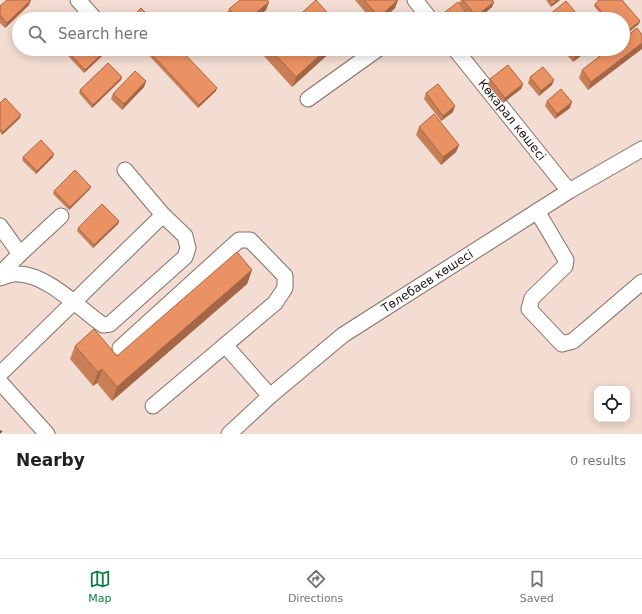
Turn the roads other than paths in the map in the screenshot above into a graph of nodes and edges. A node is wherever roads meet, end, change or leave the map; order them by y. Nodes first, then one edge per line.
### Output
1 (78, 0) edge
2 (415, 0) edge
3 (89, 12) edge
4 (423, 12) edge
5 (368, 56) edge
6 (461, 56) edge
7 (308, 99) dead end
8 (642, 149) edge
9 (125, 170) dead end
10 (569, 191) junction
11 (537, 211) junction
12 (164, 215) junction
13 (61, 216) dead end
14 (0, 226) edge
15 (20, 254) junction
16 (0, 274) edge
17 (0, 278) edge
18 (642, 282) edge
19 (74, 302) junction
20 (225, 345) junction
21 (120, 348) dead end
22 (0, 374) edge
23 (0, 382) edge
24 (270, 396) junction
25 (153, 406) dead end
26 (47, 434) edge
27 (228, 434) edge

1 - 3 street
2 - 4 street
5 - 7 street
6 - 10 street, Көкарал көшесі
8 - 10 street, Төлебаев көшесі
9 - 12 street
10 - 11 street, Төлебаев көшесі
11 - 18 street
11 - 24 street, Төлебаев көшесі
12 - 19 street
12 - 19 street
13 - 15 street
14 - 15 street
15 - 16 street
17 - 19 street
19 - 22 street
20 - 21 street
20 - 24 street
20 - 25 street
23 - 26 street
24 - 27 street, Төлебаев көшесі

